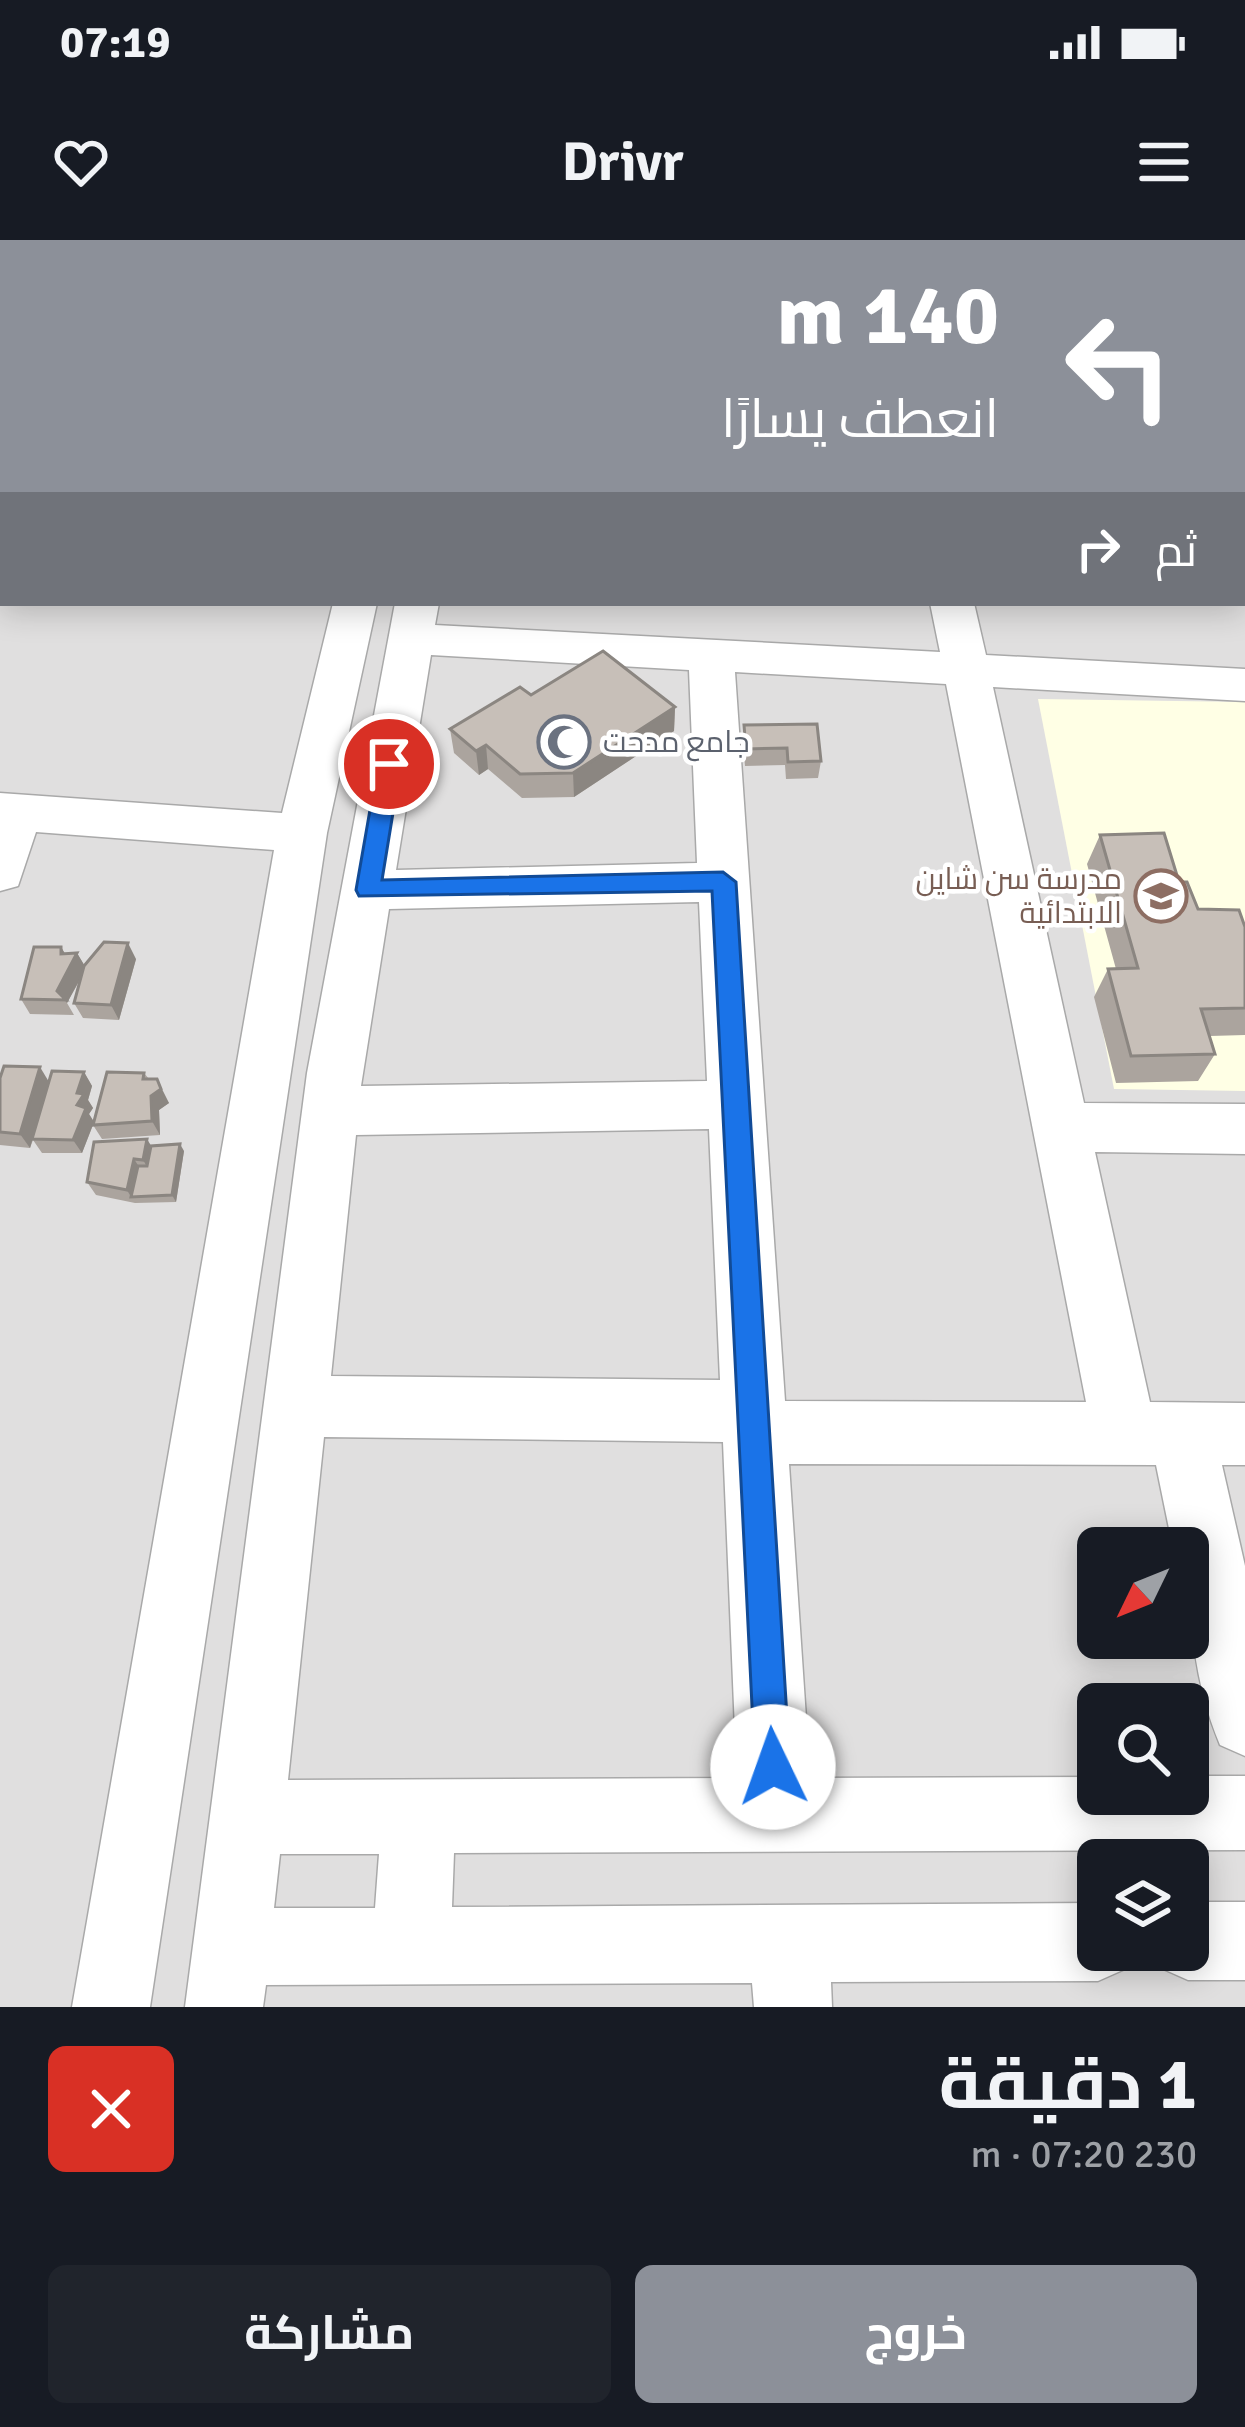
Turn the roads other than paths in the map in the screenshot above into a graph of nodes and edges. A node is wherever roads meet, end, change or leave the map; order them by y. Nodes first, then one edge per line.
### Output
1 (354, 606) edge
2 (953, 606) edge
3 (414, 621) edge
4 (711, 656) junction
5 (965, 669) junction
6 (1245, 685) edge
7 (8, 812) edge
8 (302, 833) junction
9 (0, 872) edge
10 (723, 882) junction
11 (368, 890) junction
12 (736, 1105) junction
13 (331, 1111) junction
14 (1063, 1127) junction
15 (1245, 1130) edge
16 (297, 1406) junction
17 (754, 1421) junction
18 (1184, 1434) edge
19 (274, 1572) junction
20 (182, 1575) junction
21 (1245, 1720) edge
22 (1245, 1813) edge
23 (776, 1815) junction
24 (419, 1816) junction
25 (246, 1817) junction
26 (1209, 1941) edge
27 (1245, 1941) edge
28 (1077, 1944) edge
29 (410, 1946) junction
30 (791, 1976) edge
31 (227, 1977) edge
32 (111, 2007) edge

1 - 8 street
2 - 5 street
3 - 4 street
3 - 11 street
4 - 5 street
4 - 10 street
5 - 6 street
5 - 14 street
7 - 8 street
7 - 9 street
8 - 20 street
10 - 11 street
10 - 12 street
11 - 13 street
12 - 13 street
12 - 17 street
13 - 16 street
14 - 15 street
14 - 18 street
16 - 17 street
16 - 19 street
17 - 18 street
17 - 23 street
18 - 21 street
19 - 20 street
19 - 25 street
20 - 32 street
22 - 23 street
23 - 24 street
24 - 25 street
24 - 29 street
25 - 31 street
26 - 27 street
28 - 30 street
29 - 30 street
29 - 31 street

